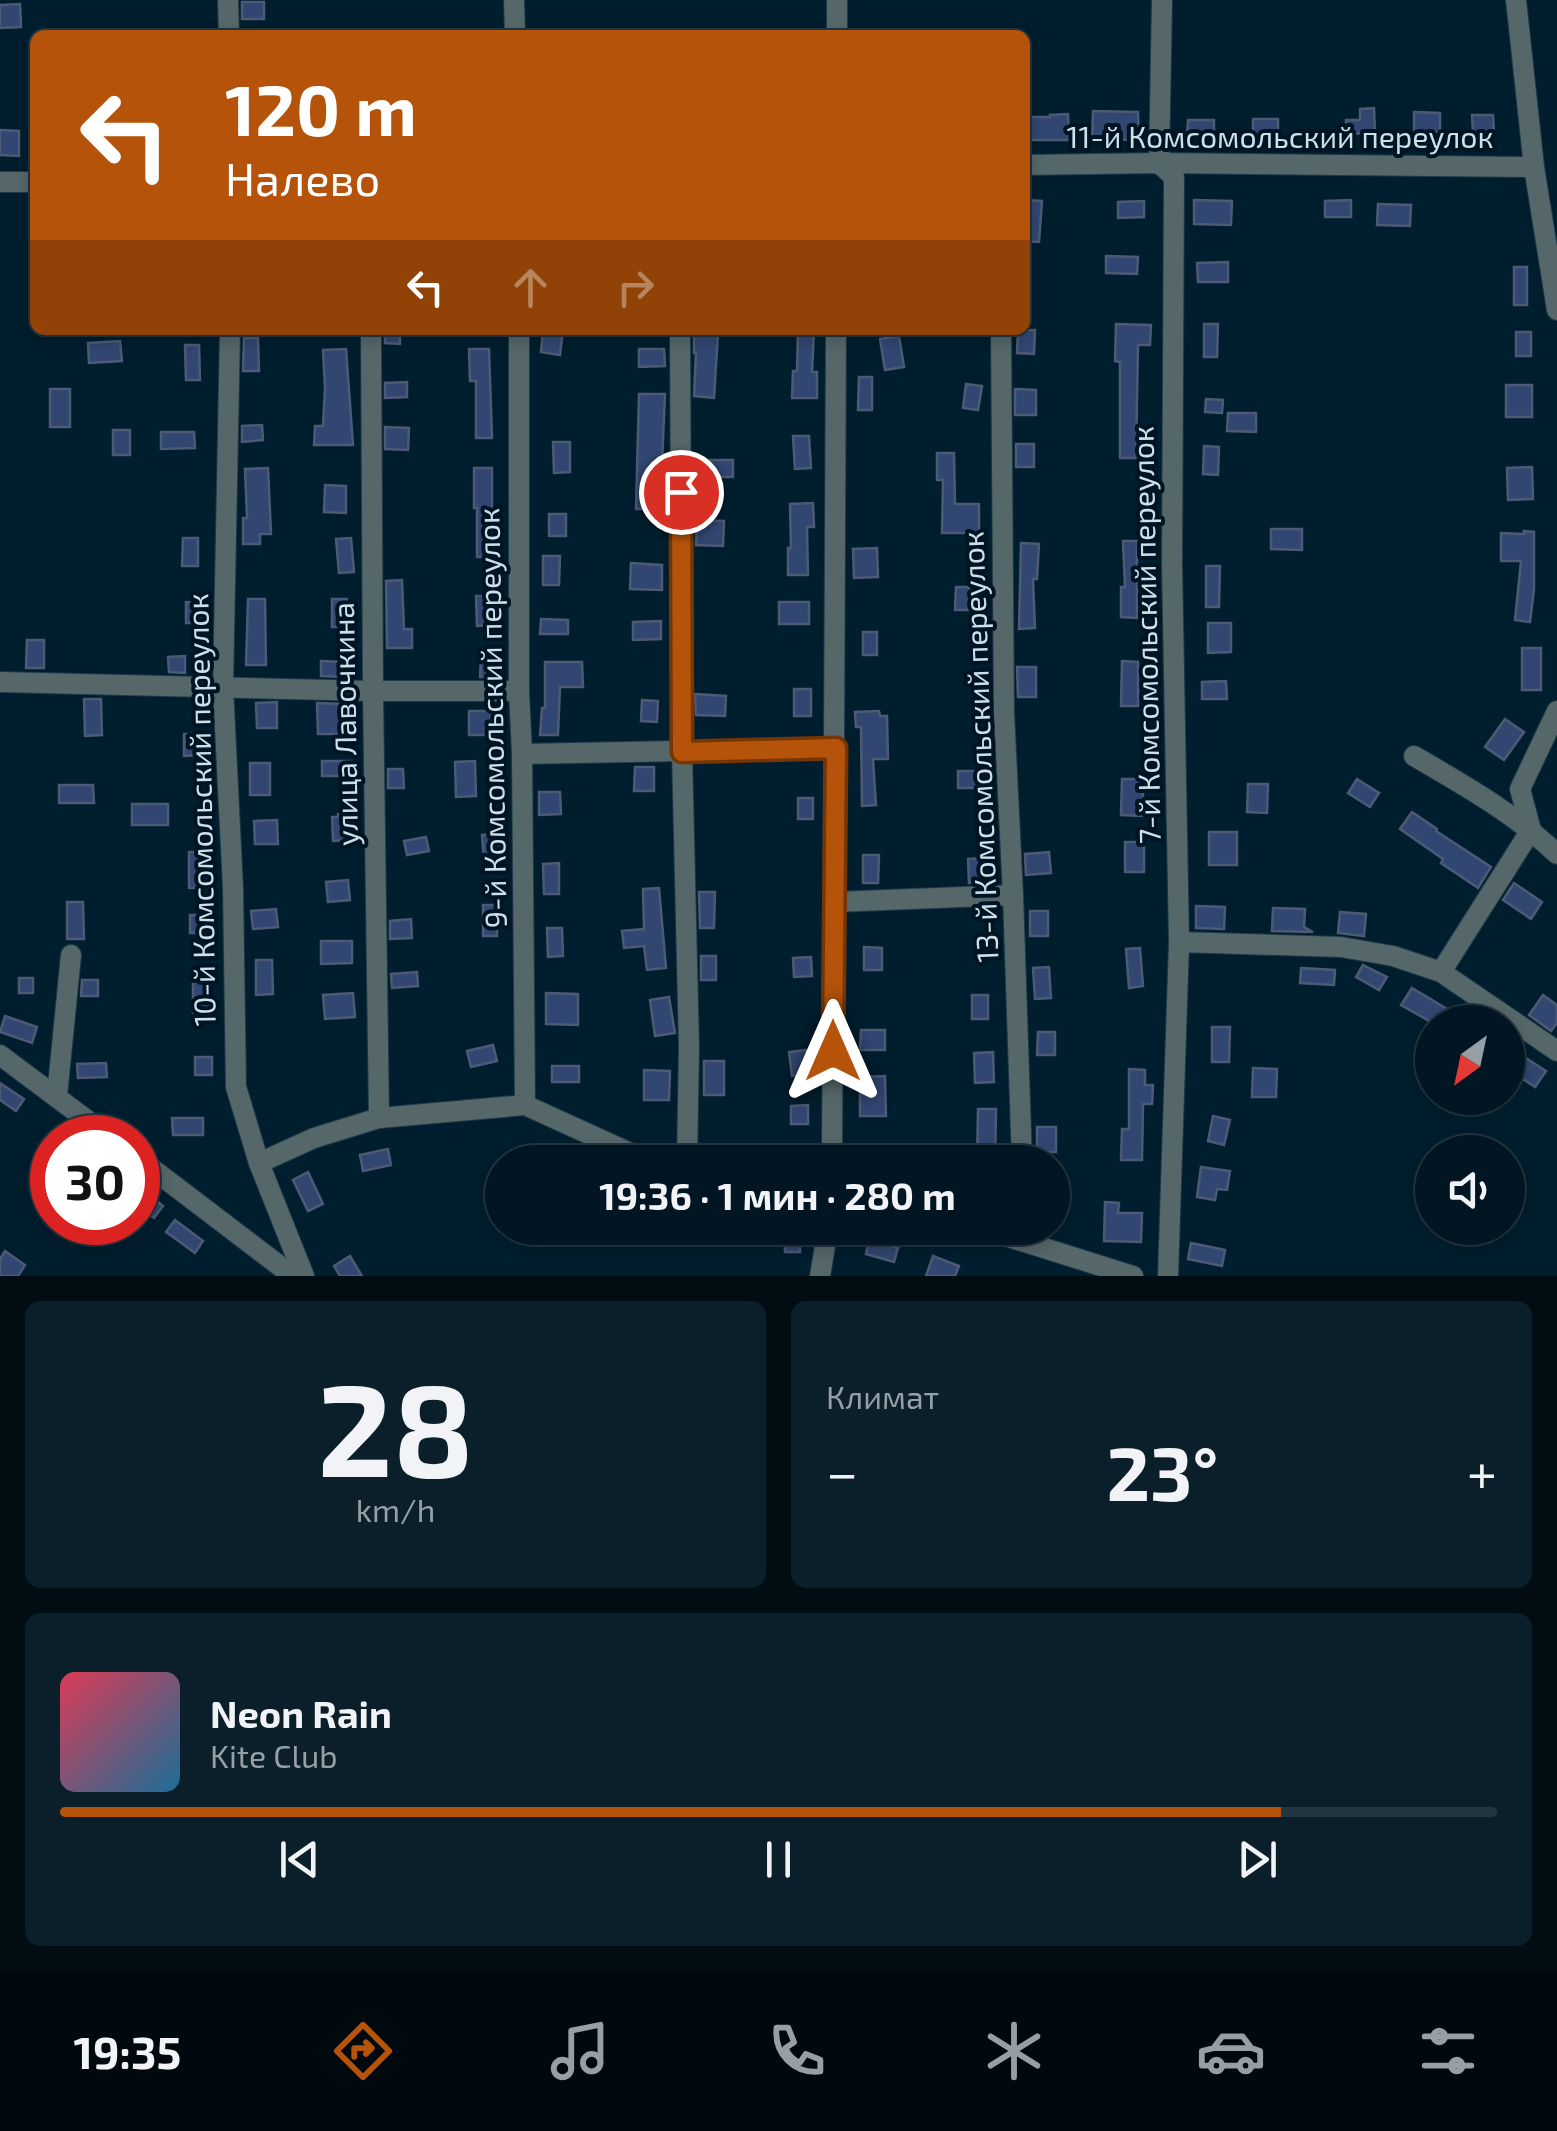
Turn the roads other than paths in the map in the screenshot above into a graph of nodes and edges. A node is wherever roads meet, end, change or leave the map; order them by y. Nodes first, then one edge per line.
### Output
1 (228, 0) edge
2 (514, 0) edge
3 (837, 0) edge
4 (1162, 0) edge
5 (1516, 0) edge
6 (229, 30) edge
7 (515, 30) edge
8 (837, 30) edge
9 (1158, 163) junction
10 (1030, 165) edge
11 (1534, 167) junction
12 (0, 182) edge
13 (30, 182) edge
14 (1557, 310) edge
15 (230, 335) edge
16 (371, 335) edge
17 (519, 335) edge
18 (680, 335) edge
19 (836, 335) edge
20 (1001, 335) edge
21 (0, 682) edge
22 (224, 687) junction
23 (373, 691) junction
24 (518, 692) junction
25 (1557, 711) edge
26 (836, 748) junction
27 (682, 752) junction
28 (522, 754) junction
29 (1414, 756) dead end
30 (1532, 830) junction
31 (1557, 854) edge
32 (1013, 895) junction
33 (834, 902) junction
34 (1179, 942) junction
35 (71, 954) dead end
36 (1441, 972) junction
37 (1557, 1051) edge
38 (0, 1055) edge
39 (57, 1096) junction
40 (525, 1106) junction
41 (81, 1115) edge
42 (380, 1118) junction
43 (612, 1145) edge
44 (687, 1145) edge
45 (832, 1145) edge
46 (1021, 1145) edge
47 (258, 1162) junction
48 (160, 1175) edge
49 (825, 1245) edge
50 (1051, 1245) edge
51 (292, 1276) edge
52 (304, 1276) edge
53 (820, 1276) edge
54 (1132, 1276) edge
55 (1168, 1276) edge

1 - 6 street
2 - 7 street
3 - 8 street
4 - 9 street, 7-й Комсомольский переулок
5 - 11 street
9 - 10 street, 11-й Комсомольский переулок
9 - 11 street, 11-й Комсомольский переулок
9 - 34 street, 7-й Комсомольский переулок
11 - 14 street
12 - 13 street
15 - 22 street, 10-й Комсомольский переулок
16 - 23 street, улица Лавочкина
17 - 24 street, 9-й Комсомольский переулок
18 - 27 street
19 - 26 street
20 - 32 street, 13-й Комсомольский переулок
21 - 22 street
22 - 23 street
22 - 47 street, 10-й Комсомольский переулок
23 - 24 street
23 - 42 street, улица Лавочкина
24 - 28 street, 9-й Комсомольский переулок
25 - 30 street
26 - 27 street
26 - 33 street
27 - 28 street
27 - 44 street
28 - 40 street, 9-й Комсомольский переулок
29 - 30 street
30 - 31 street
30 - 36 street
32 - 33 street
32 - 46 street, 13-й Комсомольский переулок
33 - 45 street
34 - 36 street
34 - 55 street, 7-й Комсомольский переулок
35 - 39 street
36 - 37 street
38 - 39 street
39 - 41 street
40 - 42 street
40 - 43 street
42 - 47 street
47 - 52 street, 10-й Комсомольский переулок
48 - 51 street
49 - 53 street
50 - 54 street

